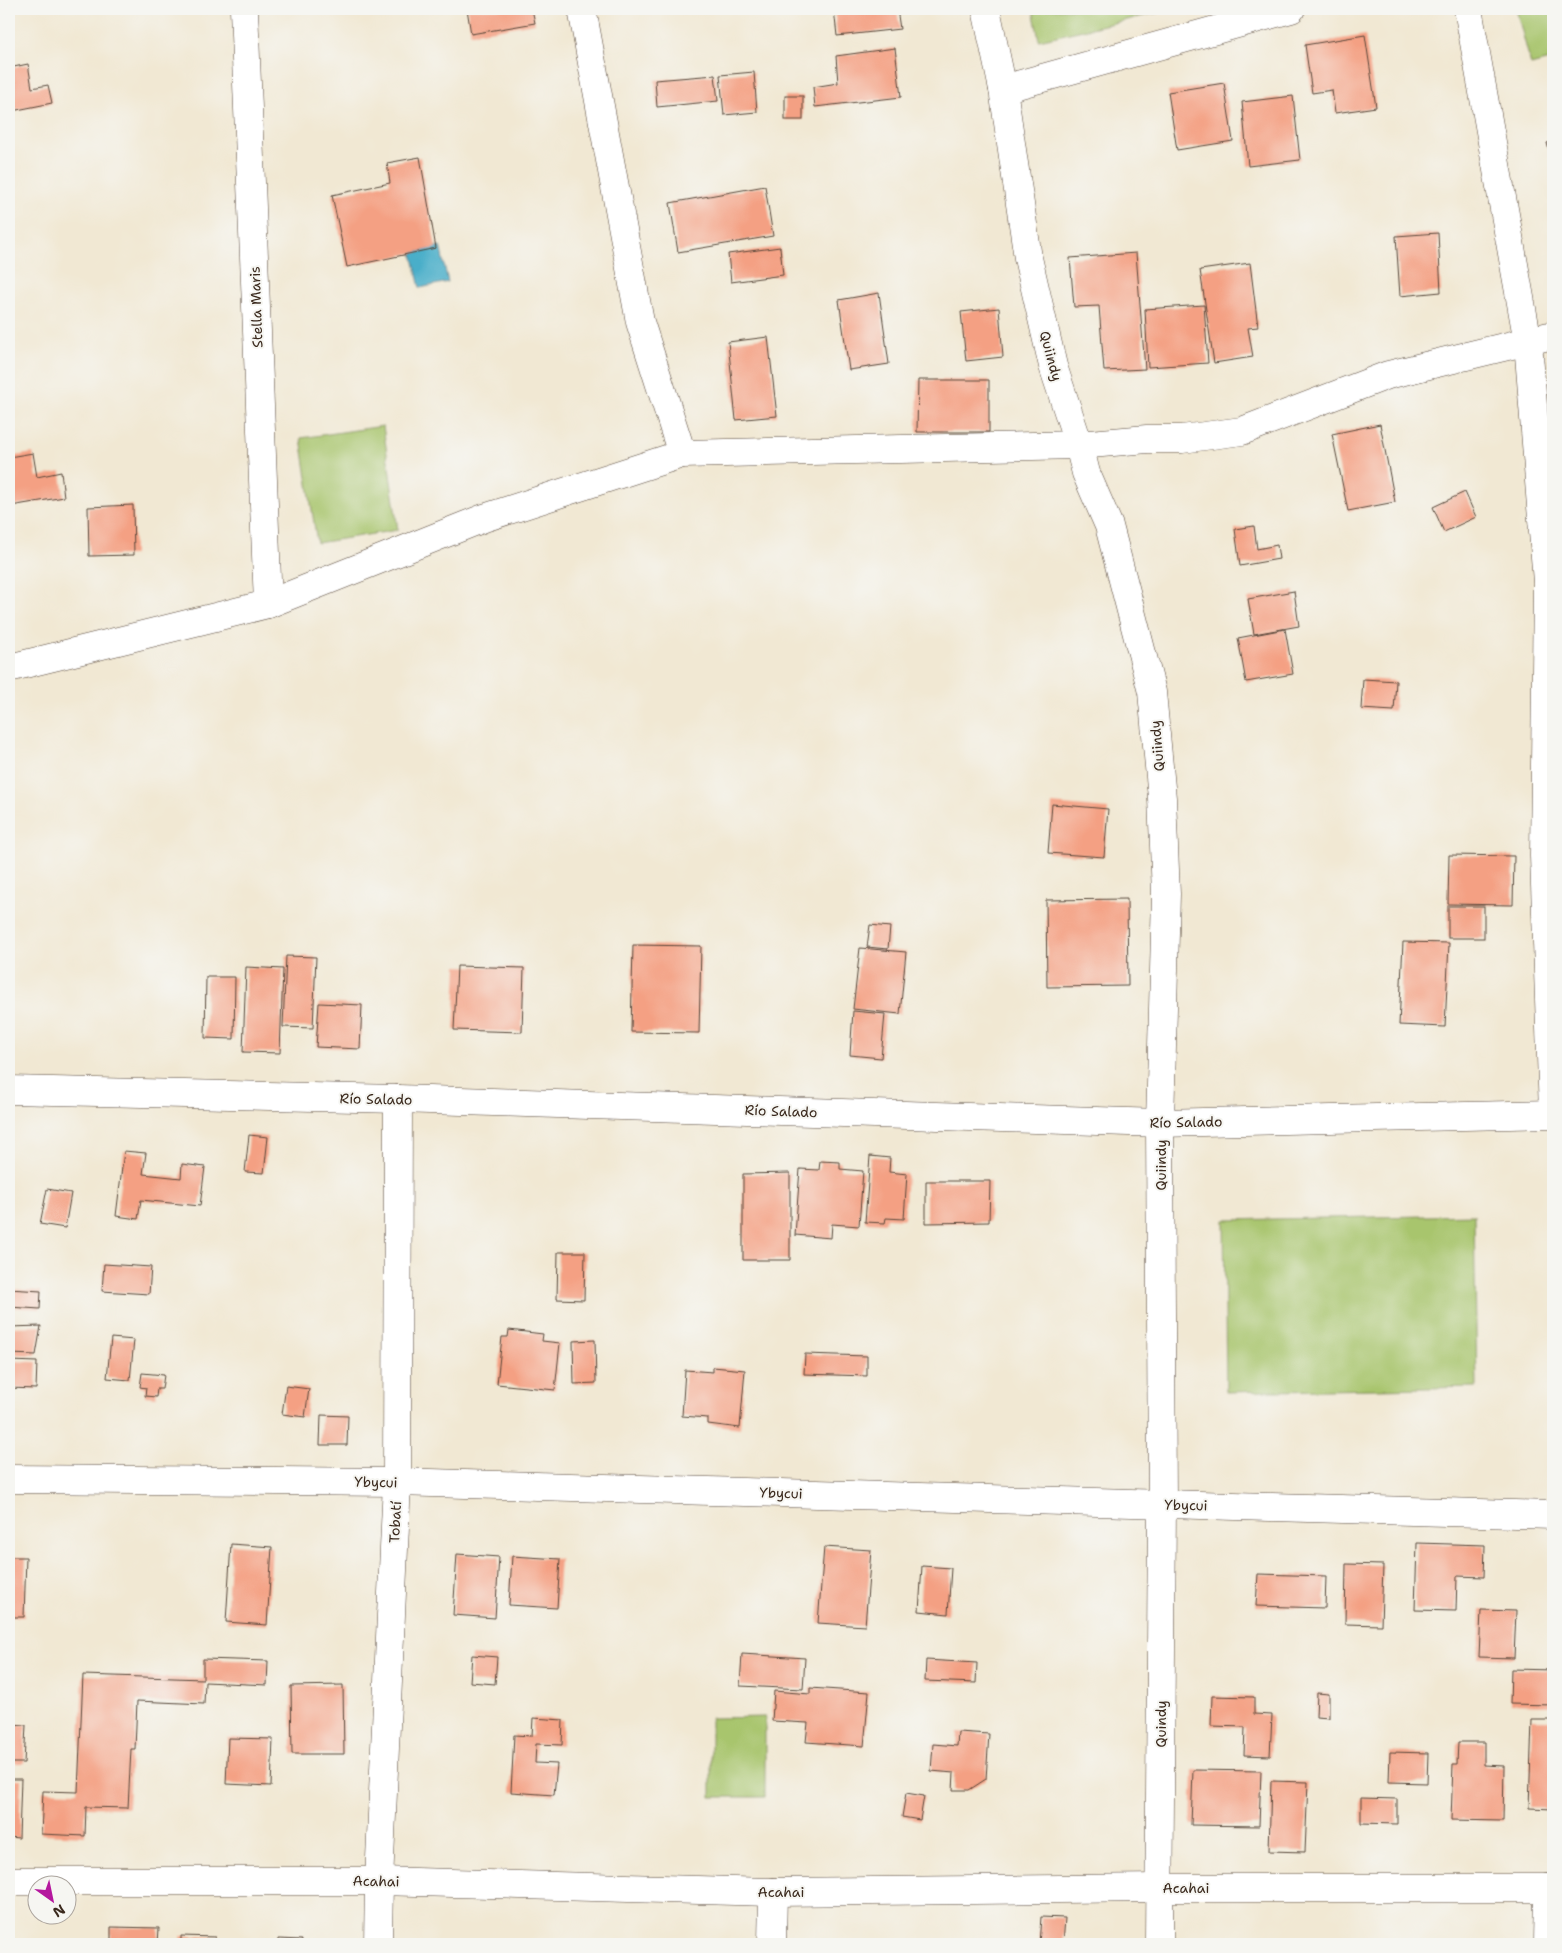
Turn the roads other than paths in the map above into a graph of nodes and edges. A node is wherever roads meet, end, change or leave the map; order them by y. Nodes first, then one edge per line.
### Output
1 (244, 9) edge
2 (582, 9) edge
3 (986, 9) edge
4 (1291, 9) edge
5 (1468, 9) edge
6 (1003, 89) junction
7 (1540, 339) edge
8 (1079, 445) junction
9 (682, 454) junction
10 (268, 604) junction
11 (9, 668) edge
12 (9, 1090) edge
13 (398, 1099) junction
14 (1553, 1113) edge
15 (1160, 1123) junction
16 (9, 1479) edge
17 (397, 1482) junction
18 (1162, 1504) junction
19 (1553, 1514) edge
20 (379, 1880) junction
21 (9, 1881) edge
22 (1160, 1888) junction
23 (1550, 1888) edge
24 (773, 1892) junction
25 (378, 1944) edge
26 (772, 1944) edge
27 (1159, 1944) edge
28 (1547, 1944) edge

1 - 10 street, Stella Maris
2 - 9 street
3 - 6 street, Quiindy
4 - 6 street
5 - 7 street
6 - 8 street, Quiindy
7 - 8 street
7 - 14 street
8 - 9 street
8 - 15 street, Quiindy
9 - 10 street
10 - 11 street
12 - 13 street, Río Salado
13 - 15 street, Río Salado
13 - 17 street, Tobatí
14 - 15 street, Río Salado
15 - 18 street, Quiindy
16 - 17 street, Ybycui
17 - 18 street, Ybycui
17 - 20 street, Tobatí
18 - 19 street, Ybycui
18 - 22 street, Quindy
20 - 21 street, Acahai
20 - 24 street, Acahai
20 - 25 street, Tobatí
22 - 23 street, Acahai
22 - 24 street, Acahai
22 - 27 street, Quindy
23 - 28 street
24 - 26 street

